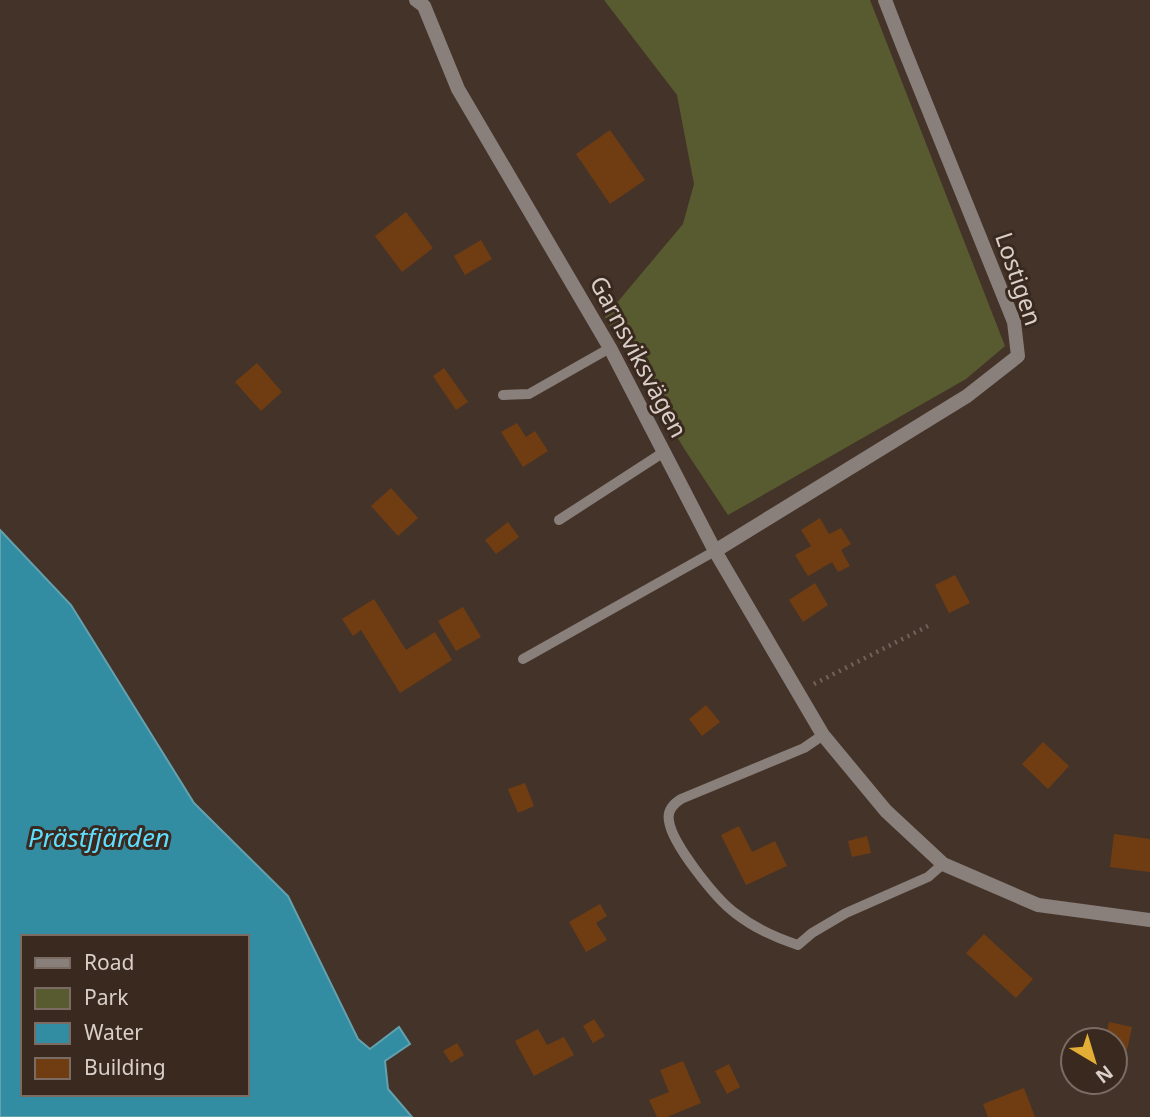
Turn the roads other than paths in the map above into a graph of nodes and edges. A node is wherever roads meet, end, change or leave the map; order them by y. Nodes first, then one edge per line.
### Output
1 (886, 0) edge
2 (422, 2) edge
3 (610, 348) junction
4 (503, 395) dead end
5 (664, 453) junction
6 (559, 520) dead end
7 (715, 551) junction
8 (523, 659) dead end
9 (823, 735) junction
10 (943, 864) junction
11 (1150, 920) edge

1 - 7 street, Lostigen
2 - 3 street, Garnsviksvägen
3 - 4 lane
3 - 5 street, Garnsviksvägen
5 - 6 lane
5 - 7 street, Garnsviksvägen
7 - 8 lane
7 - 9 street, Garnsviksvägen
9 - 10 street, Garnsviksvägen
9 - 10 lane
10 - 11 street, Garnsviksvägen

